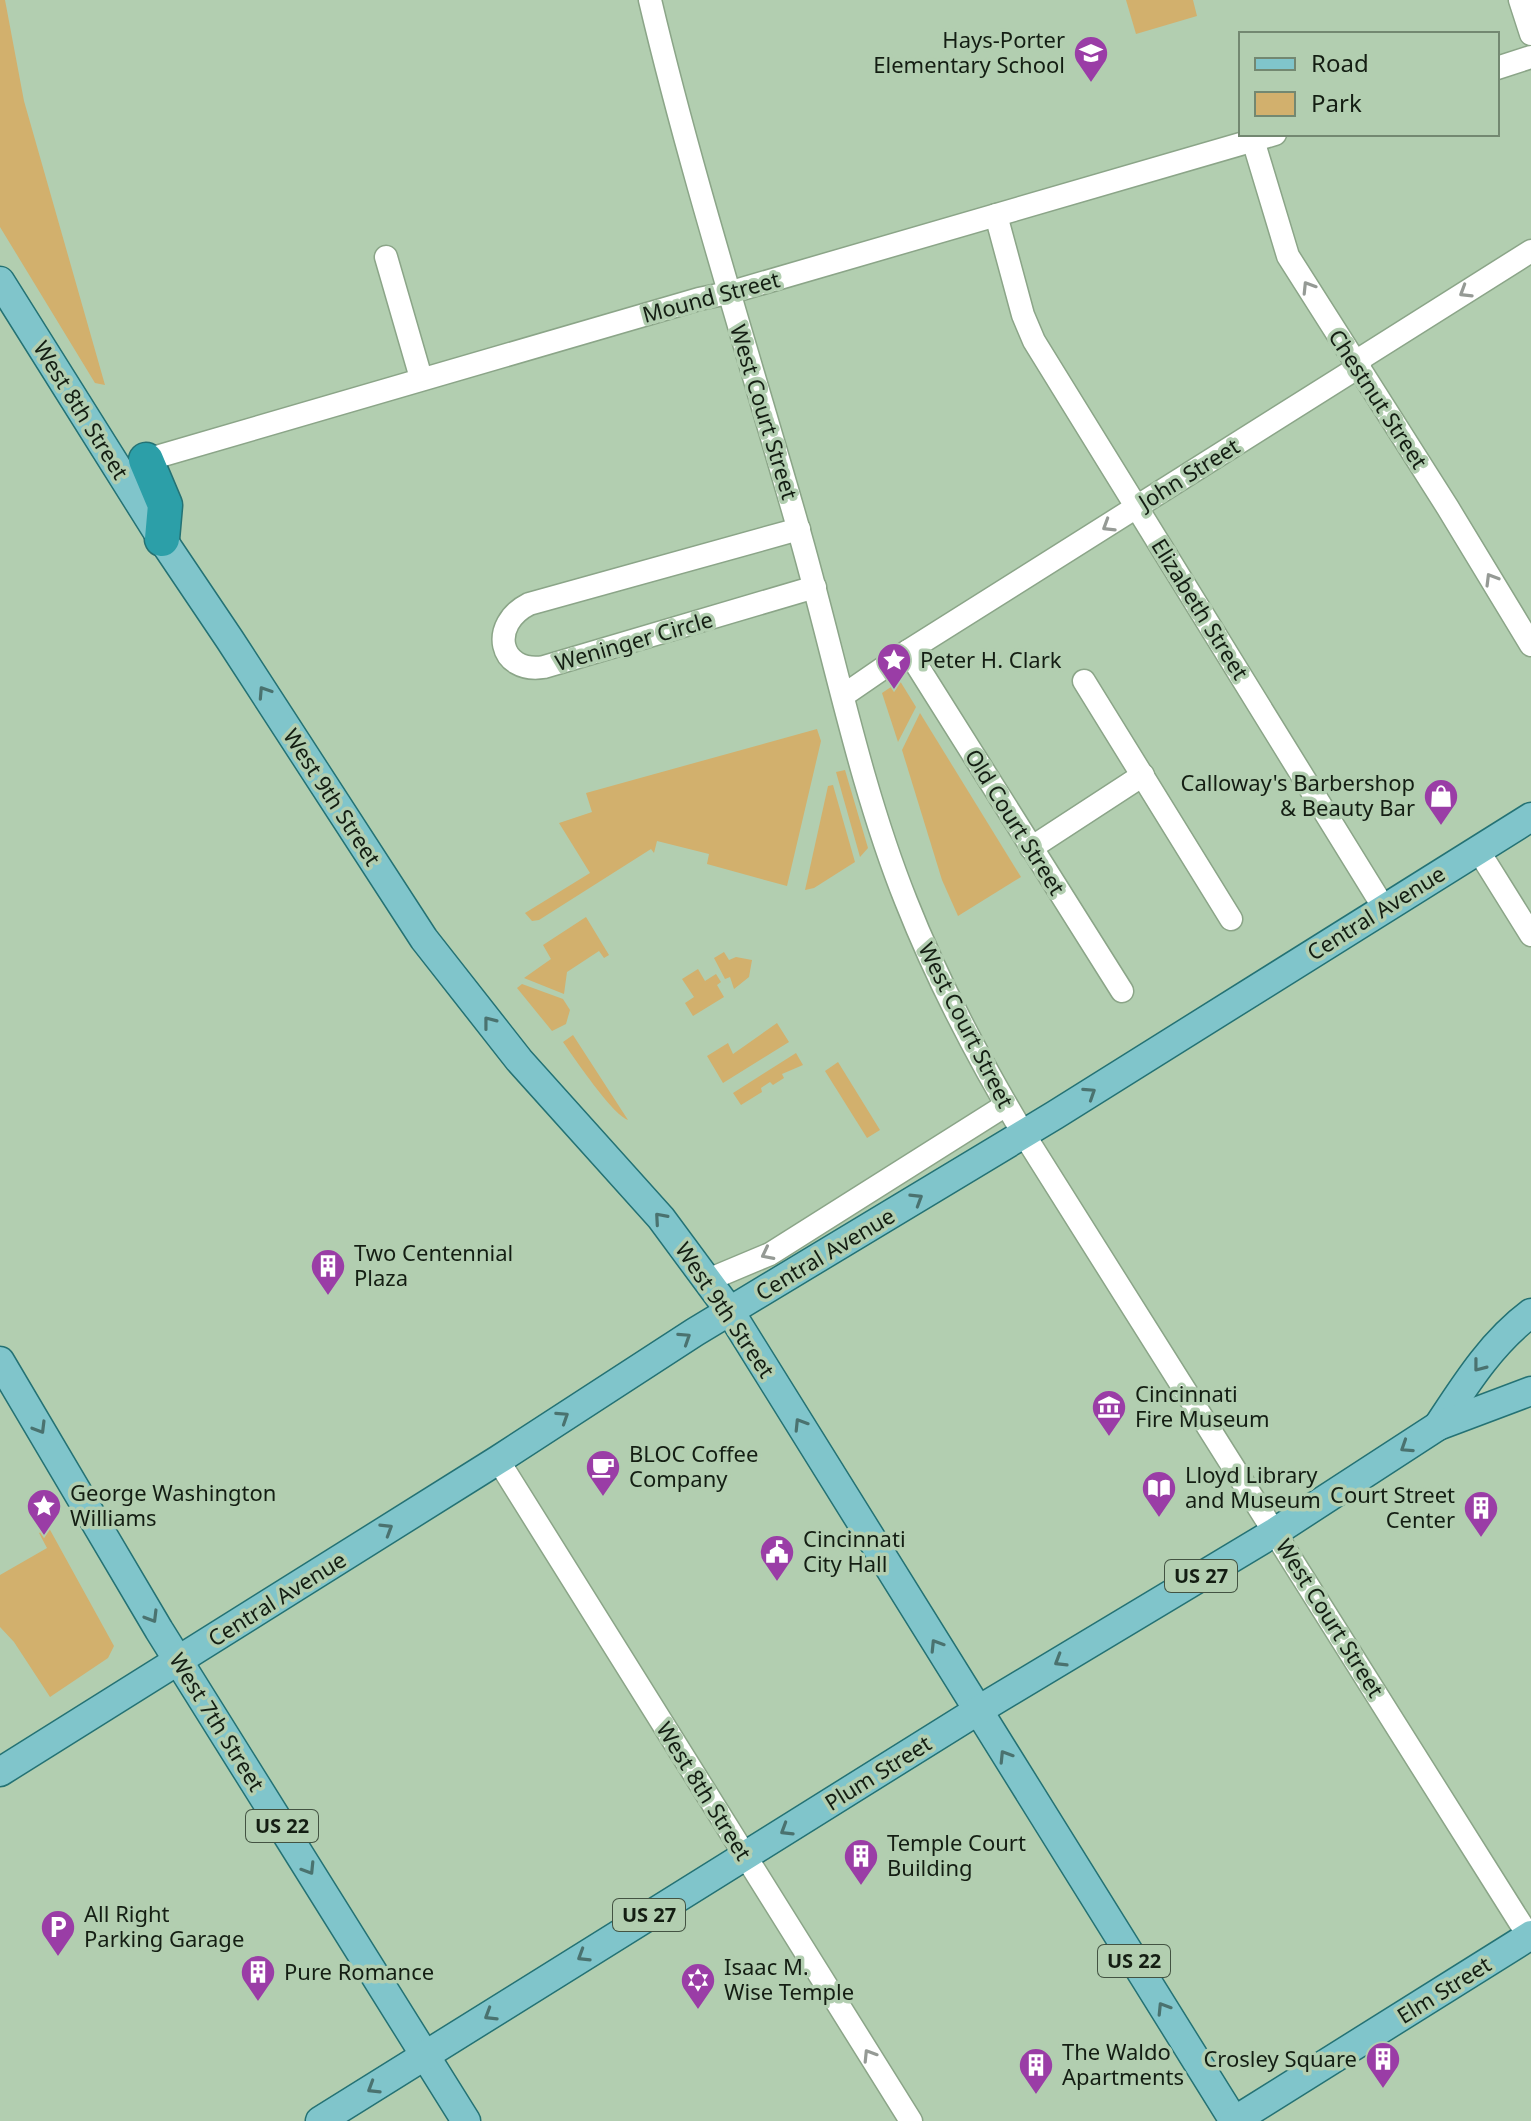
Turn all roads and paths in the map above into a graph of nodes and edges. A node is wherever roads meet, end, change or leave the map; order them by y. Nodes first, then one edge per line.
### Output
1 (650, 0) edge
2 (1520, 0) edge
3 (1531, 34) edge
4 (1531, 57) edge
5 (1499, 67) edge
6 (1264, 137) edge
7 (996, 215) junction
8 (1531, 251) edge
9 (386, 257) dead end
10 (0, 281) edge
11 (728, 293) junction
12 (1357, 368) junction
13 (421, 378) junction
14 (146, 460) joint
15 (1136, 508) junction
16 (799, 529) junction
17 (162, 539) junction
18 (815, 587) junction
19 (1531, 645) edge
20 (908, 651) junction
21 (1084, 681) dead end
22 (844, 695) junction
23 (1143, 775) junction
24 (1531, 817) edge
25 (1031, 848) junction
26 (1478, 850) junction
27 (1384, 908) junction
28 (1231, 919) dead end
29 (1531, 935) edge
30 (1122, 991) dead end
31 (1006, 1105) junction
32 (1023, 1133) junction
33 (708, 1280) junction
34 (729, 1310) junction
35 (1531, 1313) edge
36 (0, 1361) edge
37 (1531, 1391) edge
38 (1438, 1426) junction
39 (498, 1460) junction
40 (1275, 1532) junction
41 (179, 1660) junction
42 (977, 1711) junction
43 (0, 1772) edge
44 (744, 1855) junction
45 (1530, 1937) edge
46 (425, 2055) junction
47 (320, 2121) edge
48 (466, 2121) edge
49 (911, 2121) edge
50 (1234, 2121) edge

1 - 11 street, West Court Street
2 - 3 street
4 - 5 street
6 - 7 street, Mound Street
12 -> 6 street, Chestnut Street
7 - 11 street, Mound Street
7 - 15 street, Elizabeth Street
8 -> 12 street, John Street
9 - 13 street
10 - 17 main road, West 8th Street
11 - 13 street, Mound Street
11 - 16 street, West Court Street
12 - 15 street, John Street
19 -> 12 street, Chestnut Street
13 - 14 street, Mound Street
14 - 17 highway
15 -> 20 street, John Street
15 - 27 street, Elizabeth Street
16 - 18 street, West Court Street
16 - 18 street, Weninger Circle
33 -> 17 main road, West 9th Street
18 - 22 street, West Court Street
20 - 22 street, John Street
20 - 25 street, Old Court Street
21 - 23 street
22 - 31 street, West Court Street
23 - 25 street
23 - 28 street
24 - 26 main road, Central Avenue
25 - 30 street, Old Court Street
26 - 27 main road, Central Avenue
26 - 29 street
32 -> 27 main road, Central Avenue
31 - 32 street, West Court Street
31 -> 33 street, Central Avenue
34 -> 32 main road, Central Avenue
32 - 40 street, West Court Street
33 - 34 main road, West 9th Street
39 -> 34 main road, Central Avenue
42 -> 34 main road, West 9th Street / US 22
35 -> 38 main road, US 27
36 -> 41 main road, West 7th Street
37 - 38 main road
38 -> 40 main road, Plum Street / US 27
41 -> 39 main road, Central Avenue
39 - 44 street, West 8th Street
40 -> 42 main road, Plum Street / US 27
40 - 45 street, West Court Street
41 - 43 main road, Central Avenue
41 -> 46 main road, West 7th Street / US 22
42 -> 44 main road, Plum Street / US 27
50 -> 42 main road, West 9th Street / US 22
44 -> 46 main road, Plum Street / US 27
49 -> 44 street, West 8th Street
45 - 50 main road, Elm Street
46 -> 47 main road, Plum Street / US 27
46 - 48 main road, West 7th Street / US 22

